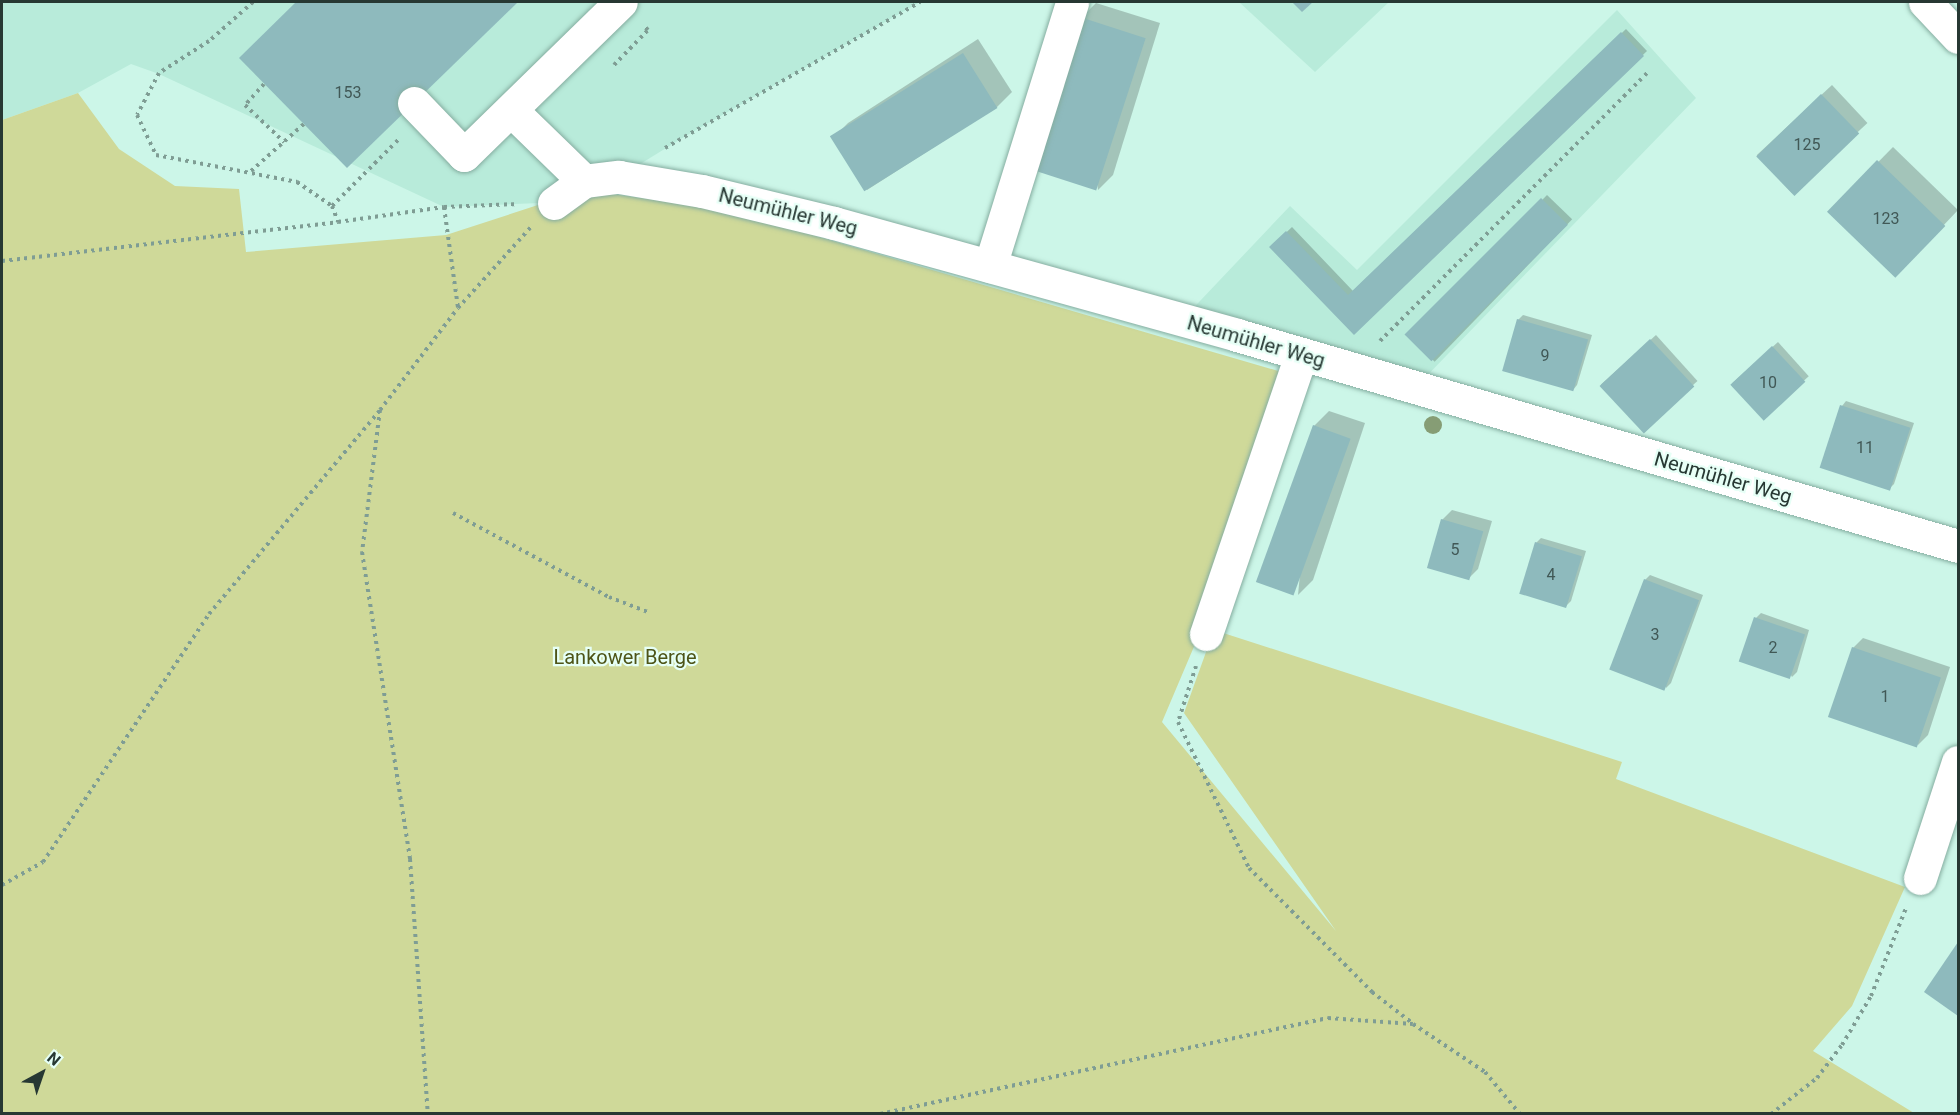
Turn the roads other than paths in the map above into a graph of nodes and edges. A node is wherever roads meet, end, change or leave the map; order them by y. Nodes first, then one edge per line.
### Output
1 (1072, 2) edge
2 (1925, 2) edge
3 (610, 5) edge
4 (1959, 37) edge
5 (419, 108) road end
6 (511, 110) junction
7 (584, 181) junction
8 (554, 203) road end
9 (990, 267) junction
10 (1301, 355) junction
11 (1959, 546) edge
12 (1206, 634) road end
13 (1959, 762) edge
14 (1920, 878) road end

1 - 9 street
2 - 4 street
3 - 6 street
5 - 6 street
6 - 7 street
7 - 8 street, Neumühler Weg
7 - 9 street, Neumühler Weg
9 - 10 street, Neumühler Weg
10 - 11 street, Neumühler Weg
10 - 12 street
13 - 14 street

